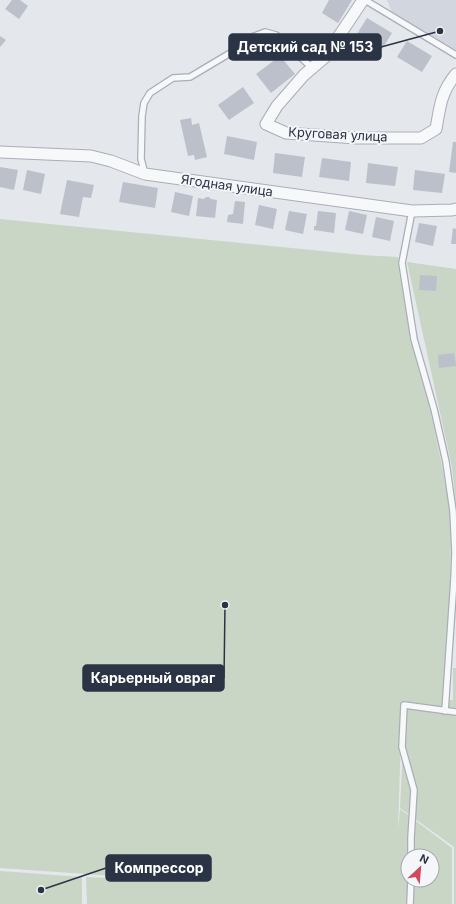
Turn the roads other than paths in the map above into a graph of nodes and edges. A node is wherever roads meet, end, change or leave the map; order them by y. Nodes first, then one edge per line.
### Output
1 (364, 0) edge
2 (456, 55) edge
3 (312, 68) junction
4 (456, 74) edge
5 (0, 152) edge
6 (145, 174) junction
7 (456, 209) edge
8 (412, 211) junction
9 (445, 711) junction
10 (456, 712) edge
11 (411, 848) edge
12 (411, 888) edge
13 (410, 904) edge

1 - 2 lane
1 - 3 street, Круговая улица
3 - 4 street, Круговая улица
3 - 6 lane
5 - 6 street, Ягодная улица
6 - 8 street, Ягодная улица
7 - 8 street, Ягодная улица
8 - 9 lane
9 - 10 lane
9 - 11 lane
12 - 13 lane

